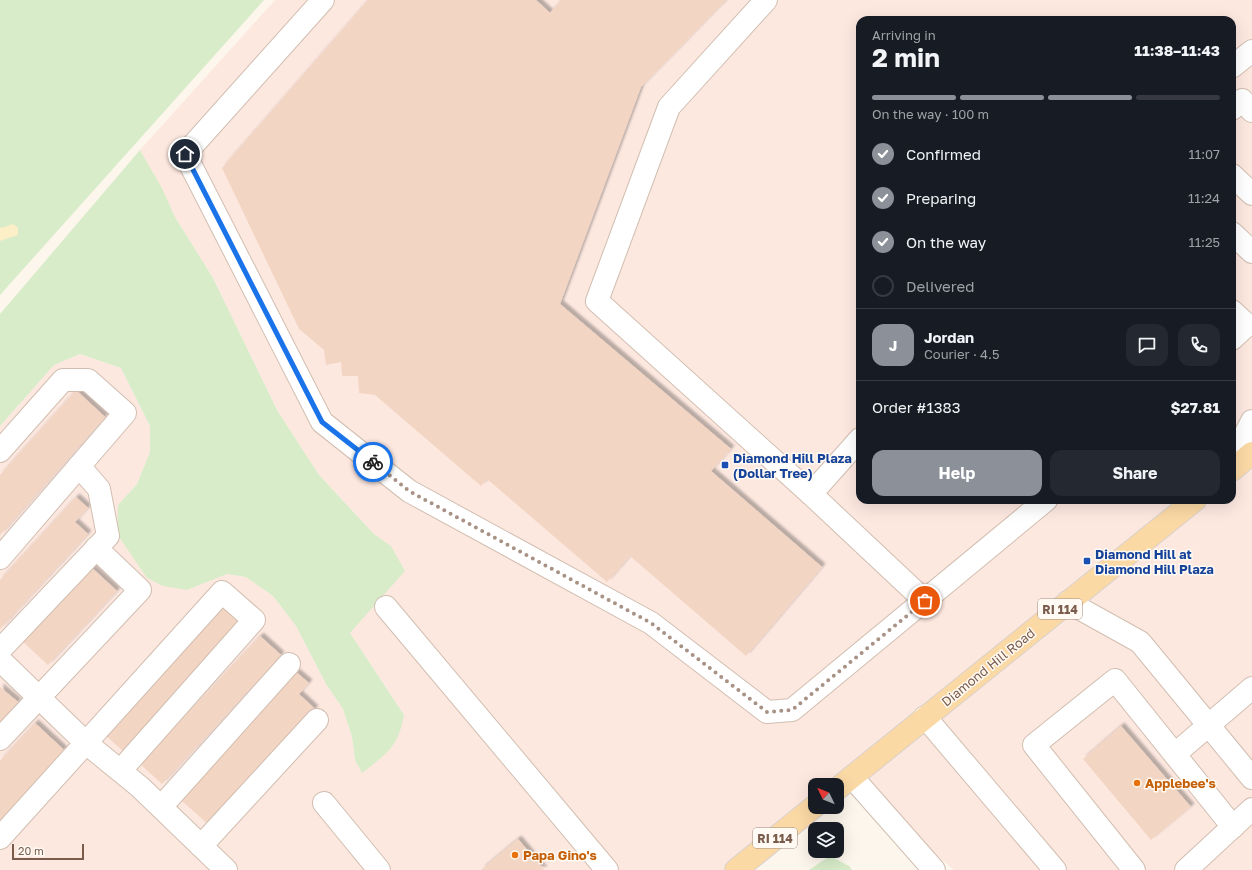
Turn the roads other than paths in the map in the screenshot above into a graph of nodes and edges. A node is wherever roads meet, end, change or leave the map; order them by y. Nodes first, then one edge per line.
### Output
1 (323, 0) edge
2 (766, 0) edge
3 (1252, 51) edge
4 (1236, 64) edge
5 (1236, 105) edge
6 (1252, 111) edge
7 (1236, 179) edge
8 (1252, 194) edge
9 (1236, 237) edge
10 (1252, 252) edge
11 (1252, 421) edge
12 (856, 443) edge
13 (0, 451) edge
14 (1236, 451) edge
15 (1252, 453) edge
16 (79, 466) junction
17 (1236, 467) edge
18 (811, 494) junction
19 (1041, 504) edge
20 (1190, 504) edge
21 (96, 548) junction
22 (0, 558) edge
23 (925, 601) junction
24 (1068, 602) junction
25 (386, 607) dead end
26 (0, 650) edge
27 (0, 660) edge
28 (289, 664) dead end
29 (1252, 688) edge
30 (39, 696) junction
31 (926, 717) junction
32 (317, 720) dead end
33 (1209, 726) junction
34 (0, 739) edge
35 (86, 743) junction
36 (1175, 754) junction
37 (121, 770) junction
38 (1252, 778) edge
39 (844, 783) edge
40 (324, 803) dead end
41 (161, 807) junction
42 (1252, 809) edge
43 (808, 812) edge
44 (1233, 827) junction
45 (0, 838) edge
46 (201, 846) junction
47 (226, 870) edge
48 (378, 870) edge
49 (607, 870) edge
50 (736, 870) edge
51 (934, 870) edge
52 (1054, 870) edge
53 (1134, 870) edge
54 (1186, 870) edge

1 - 23 street
2 - 18 street
3 - 4 street
5 - 6 street
7 - 8 street
9 - 10 street
11 - 14 street
12 - 18 street
13 - 16 street
15 - 17 main road
16 - 21 street
16 - 22 street
18 - 23 street
19 - 23 street
20 - 24 main road, Diamond Hill Road / RI 114
21 - 26 street
21 - 30 street
24 - 31 main road, Diamond Hill Road / RI 114
24 - 33 street
25 - 49 street
27 - 30 street
28 - 41 street
29 - 33 street
30 - 34 street
30 - 35 street
31 - 39 main road, Diamond Hill Road / RI 114
31 - 52 street
32 - 46 street
33 - 36 street
33 - 38 street
35 - 37 street
35 - 37 street
35 - 45 street
36 - 44 street
36 - 53 street
37 - 41 street
39 - 51 street
40 - 48 street
41 - 46 street
42 - 44 street
43 - 50 main road, RI 114
44 - 54 street
46 - 47 street

